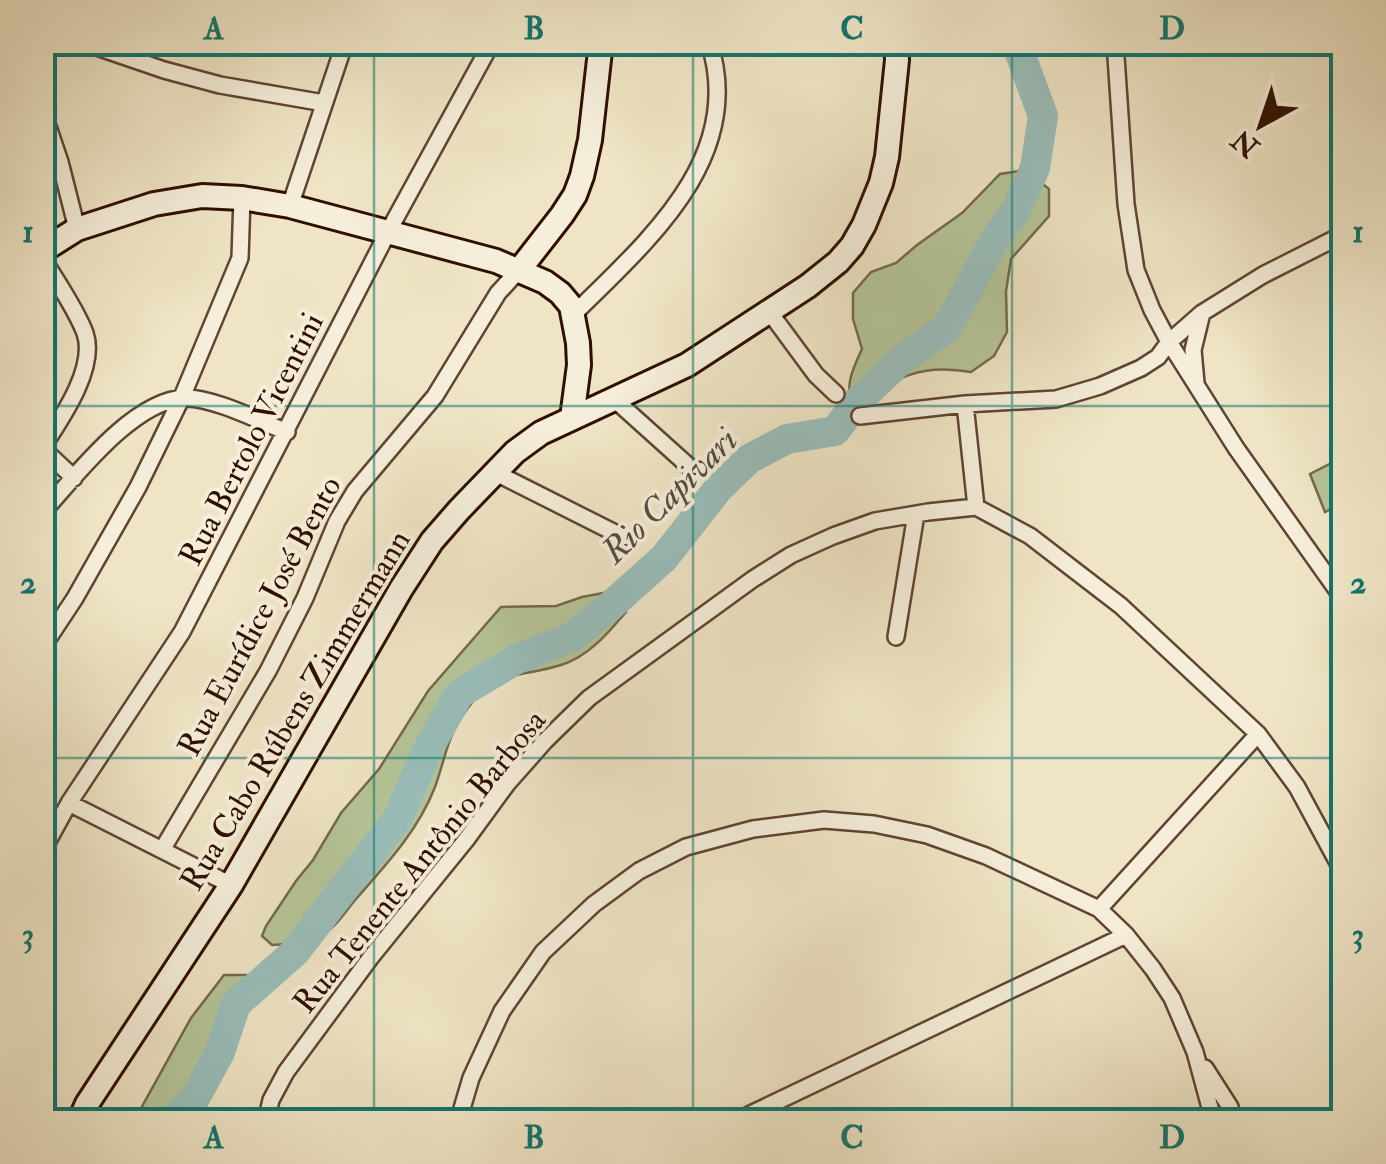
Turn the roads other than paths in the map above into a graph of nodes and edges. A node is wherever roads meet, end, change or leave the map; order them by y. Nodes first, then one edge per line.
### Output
1 (82, 42) edge
2 (344, 42) edge
3 (492, 42) edge
4 (601, 42) edge
5 (708, 42) edge
6 (896, 42) edge
7 (1115, 42) edge
8 (324, 103) junction
9 (42, 109) edge
10 (242, 198) junction
11 (290, 206) junction
12 (77, 229) junction
13 (388, 232) junction
14 (1344, 234) edge
15 (42, 254) edge
16 (520, 270) junction
17 (768, 310) junction
18 (1202, 314) junction
19 (573, 315) junction
20 (1168, 342) junction
21 (1196, 387) junction
22 (836, 394) dead end
23 (182, 398) junction
24 (614, 400) junction
25 (964, 404) junction
26 (860, 416) dead end
27 (572, 418) junction
28 (287, 432) junction
29 (42, 448) edge
30 (693, 470) dead end
31 (494, 472) junction
32 (74, 478) junction
33 (976, 507) junction
34 (42, 513) edge
35 (916, 514) junction
36 (623, 537) dead end
37 (1344, 600) edge
38 (896, 636) dead end
39 (42, 648) edge
40 (1258, 734) junction
41 (69, 804) junction
42 (162, 850) junction
43 (42, 852) edge
44 (1344, 874) edge
45 (231, 885) junction
46 (1099, 909) junction
47 (1126, 935) junction
48 (1195, 1052) junction
49 (79, 1122) edge
50 (266, 1122) edge
51 (458, 1122) edge
52 (734, 1122) edge
53 (1209, 1122) edge
54 (1234, 1122) edge

1 - 8 street
2 - 8 street
3 - 13 street, Rua Bertolo Vicentini
4 - 16 street
5 - 19 street
6 - 17 street, Rua Cabo Rúbens Zimmermann
7 - 20 street
8 - 11 street
9 - 12 street
10 - 11 street
10 - 12 street
10 - 23 street
11 - 13 street
12 - 15 street
13 - 16 street
13 - 28 street, Rua Bertolo Vicentini
14 - 18 street
15 - 29 street
16 - 19 street
16 - 42 street, Rua Eurídice José Bento
17 - 22 street
17 - 24 street, Rua Cabo Rúbens Zimmermann
18 - 20 street
18 - 21 street
19 - 27 street
20 - 21 street
20 - 25 street
21 - 37 street
23 - 28 street
23 - 32 street
23 - 39 street
24 - 27 street, Rua Cabo Rúbens Zimmermann
24 - 30 street
25 - 26 street
25 - 33 street
27 - 31 street, Rua Cabo Rúbens Zimmermann
28 - 41 street, Rua Bertolo Vicentini
29 - 32 street
31 - 36 street
31 - 45 street, Rua Cabo Rúbens Zimmermann
32 - 34 street
33 - 35 street, Rua Tenente Antônio Barbosa
33 - 40 street
35 - 38 street
35 - 50 street, Rua Tenente Antônio Barbosa
40 - 44 street
40 - 46 street
41 - 42 street
41 - 43 street, Rua Bertolo Vicentini
42 - 45 street
45 - 49 street, Rua Cabo Rúbens Zimmermann
46 - 47 street
46 - 51 street
47 - 48 street
47 - 52 street
48 - 53 street
48 - 54 street

